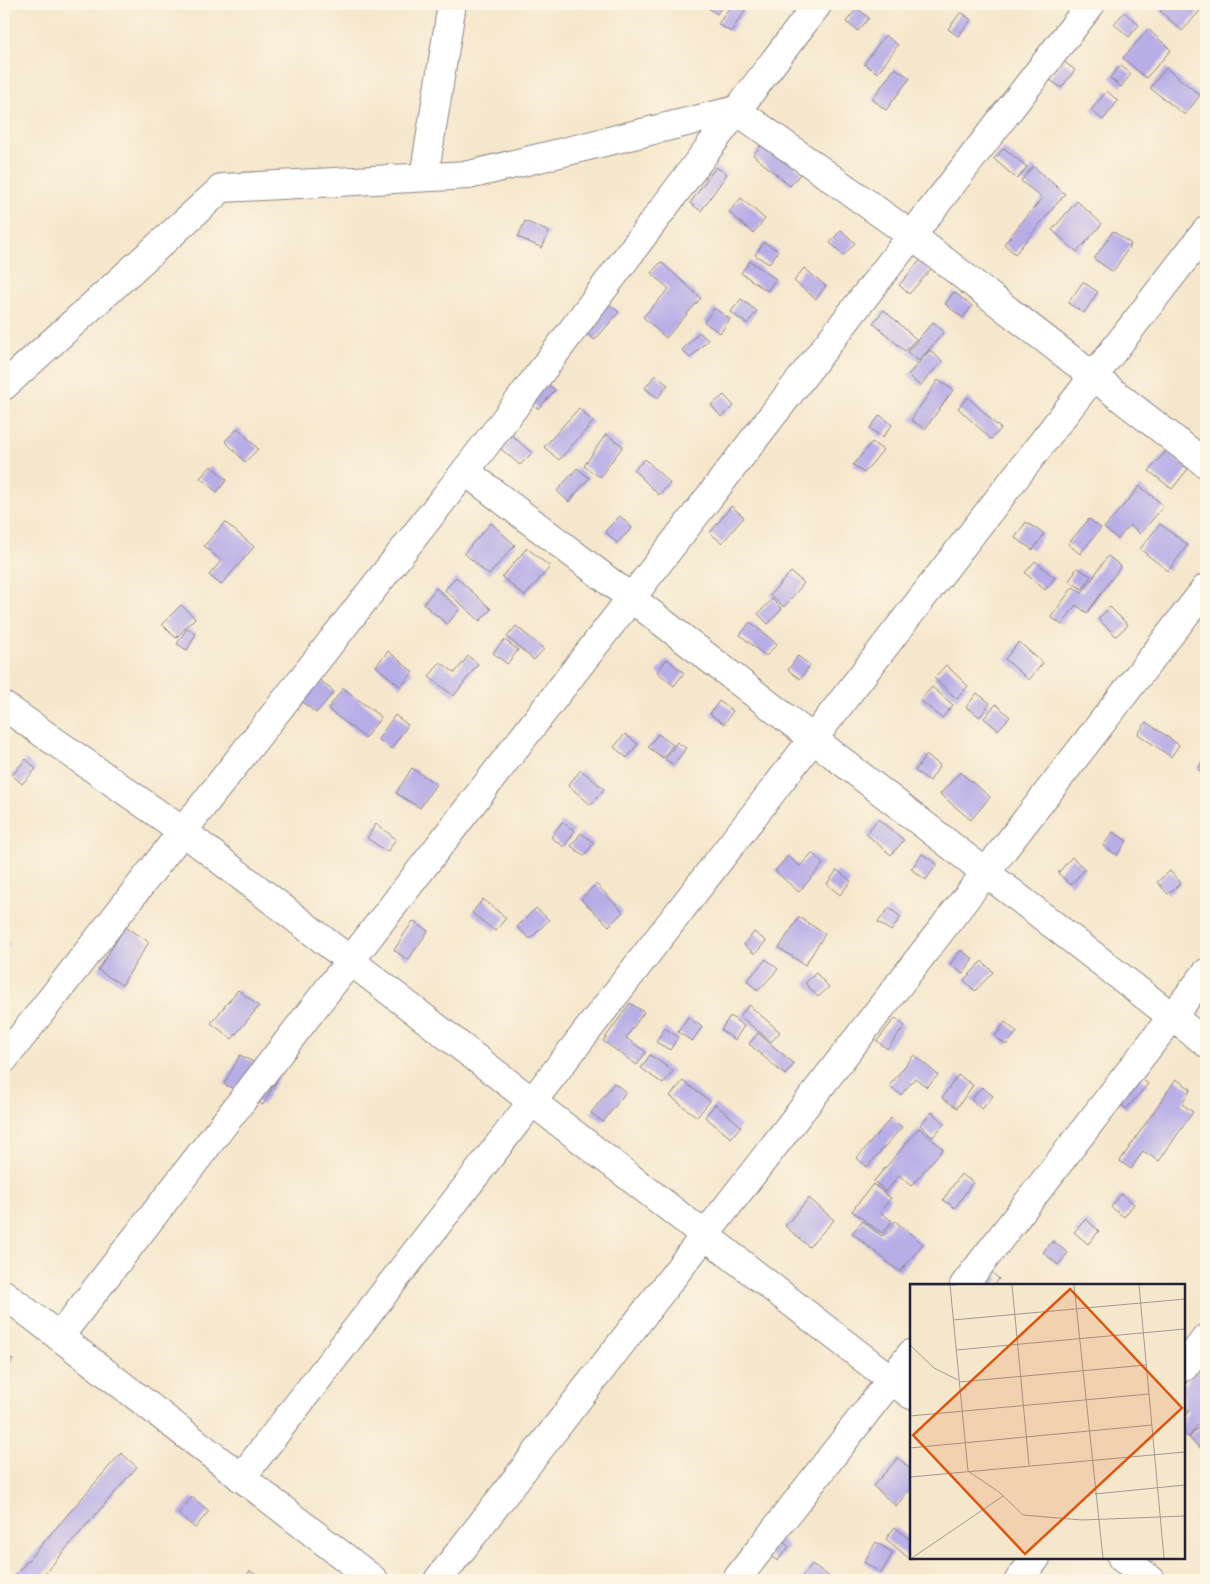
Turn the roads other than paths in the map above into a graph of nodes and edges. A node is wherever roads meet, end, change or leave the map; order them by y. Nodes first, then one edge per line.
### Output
1 (452, 4) edge
2 (818, 4) edge
3 (1091, 4) edge
4 (736, 110) junction
5 (424, 177) junction
6 (1206, 231) edge
7 (912, 235) junction
8 (1094, 376) junction
9 (4, 386) edge
10 (1206, 464) edge
11 (465, 471) junction
12 (1206, 588) edge
13 (631, 598) junction
14 (4, 706) edge
15 (813, 739) junction
16 (184, 832) junction
17 (986, 872) junction
18 (350, 960) junction
19 (1206, 973) edge
20 (1172, 1017) junction
21 (1206, 1043) edge
22 (4, 1059) edge
23 (532, 1101) junction
24 (705, 1235) junction
25 (965, 1284) edge
26 (4, 1294) edge
27 (58, 1337) junction
28 (1206, 1338) edge
29 (910, 1357) edge
30 (1185, 1366) edge
31 (901, 1387) edge
32 (241, 1478) junction
33 (1035, 1559) edge
34 (1123, 1559) edge
35 (374, 1580) edge
36 (438, 1580) edge
37 (736, 1580) edge
38 (1019, 1580) edge
39 (1151, 1580) edge

1 - 5 street
2 - 4 street
3 - 7 street
4 - 5 street
4 - 7 street
4 - 11 street
5 - 9 street
6 - 8 street
7 - 8 street
7 - 13 street
8 - 10 street
8 - 15 street
11 - 13 street
11 - 16 street
12 - 17 street
13 - 15 street
13 - 18 street
14 - 16 street
15 - 17 street
15 - 23 street
16 - 18 street
16 - 22 street
17 - 20 street
17 - 24 street
18 - 23 street
18 - 27 street
19 - 20 street
20 - 21 street
20 - 25 street
23 - 24 street
23 - 32 street
24 - 31 street
24 - 36 street
26 - 27 street
27 - 32 street
28 - 30 street
29 - 31 street
31 - 37 street
32 - 35 street
33 - 38 street
34 - 39 street

